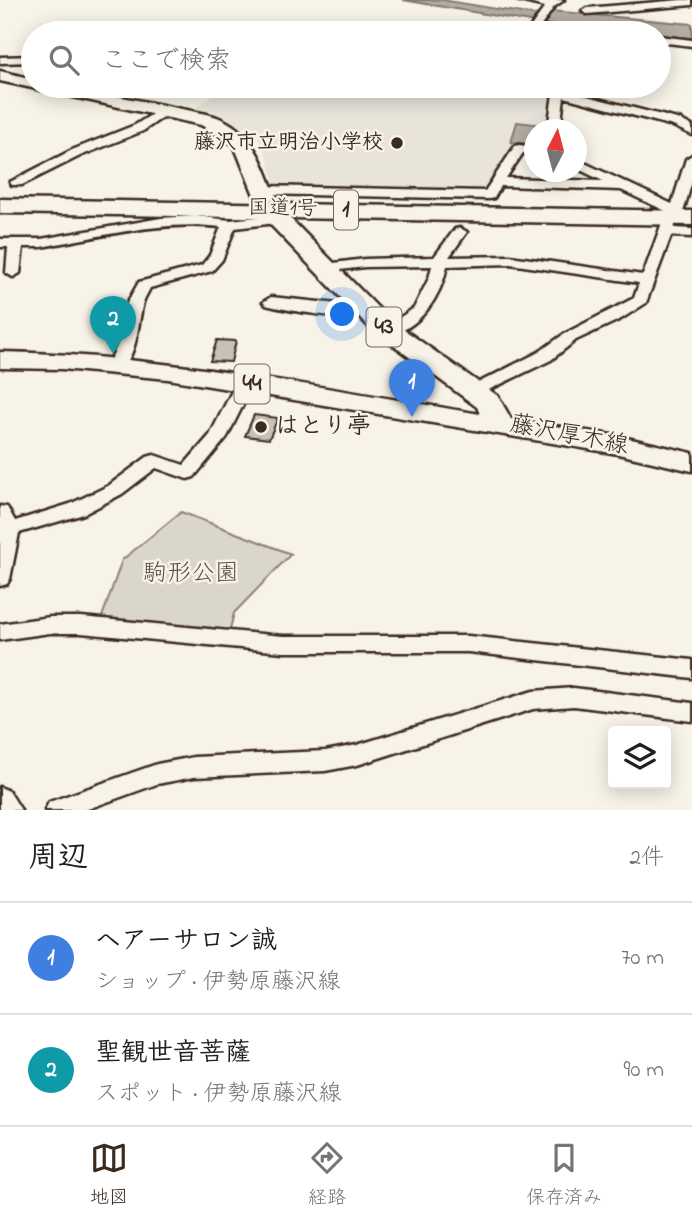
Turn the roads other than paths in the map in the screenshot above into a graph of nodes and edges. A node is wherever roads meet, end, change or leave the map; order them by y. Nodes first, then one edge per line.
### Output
1 (521, 0) edge
2 (692, 2) edge
3 (553, 4) edge
4 (587, 11) dead end
5 (540, 21) edge
6 (671, 40) edge
7 (692, 43) edge
8 (21, 59) edge
9 (0, 60) edge
10 (0, 76) edge
11 (21, 81) edge
12 (101, 98) edge
13 (555, 98) edge
14 (587, 98) edge
15 (166, 111) junction
16 (554, 119) edge
17 (692, 131) edge
18 (524, 150) edge
19 (692, 159) edge
20 (587, 168) edge
21 (17, 182) dead end
22 (498, 182) junction
23 (622, 186) junction
24 (0, 197) edge
25 (270, 205) junction
26 (0, 206) edge
27 (678, 216) edge
28 (229, 224) junction
29 (460, 232) dead end
30 (692, 233) edge
31 (0, 243) edge
32 (16, 244) junction
33 (439, 264) junction
34 (323, 268) junction
35 (13, 273) edge
36 (647, 280) junction
37 (271, 302) dead end
38 (367, 312) junction
39 (388, 331) junction
40 (0, 360) edge
41 (116, 365) junction
42 (245, 383) junction
43 (472, 393) junction
44 (501, 426) junction
45 (692, 462) edge
46 (5, 521) edge
47 (0, 579) edge
48 (0, 632) edge
49 (692, 669) edge
50 (692, 712) edge
51 (0, 798) edge
52 (8, 810) edge
53 (58, 810) edge

1 - 3 street
2 - 4 street
3 - 5 street
6 - 7 street
8 - 9 street
10 - 11 main road
12 - 15 main road, 藤沢厚木線 / 43
13 - 16 street
14 - 17 street
15 - 21 street
15 - 25 main road, 藤沢厚木線 / 43
18 - 22 street
19 - 27 street
20 - 23 street
22 - 23 street
22 - 25 street
23 - 27 street
24 - 27 main road, 国道1号 / 1
25 - 28 street
25 - 34 main road, 藤沢厚木線 / 43
26 - 27 main road, 国道1号 / 1
27 - 30 street
27 - 36 street
28 - 32 street
28 - 41 street
29 - 33 street
31 - 32 street
32 - 35 street
33 - 34 street
33 - 36 street
33 - 39 street
34 - 38 main road, 藤沢厚木線 / 43
36 - 43 street
37 - 38 street
38 - 39 main road, 藤沢厚木線 / 43
39 - 43 main road, 藤沢厚木線 / 43
40 - 41 main road, 44
41 - 42 main road, 44
42 - 44 main road, 44
42 - 46 street
43 - 44 main road, 藤沢厚木線 / 43
44 - 45 main road, 藤沢厚木線
46 - 47 street
48 - 49 street
50 - 53 street
51 - 52 street

